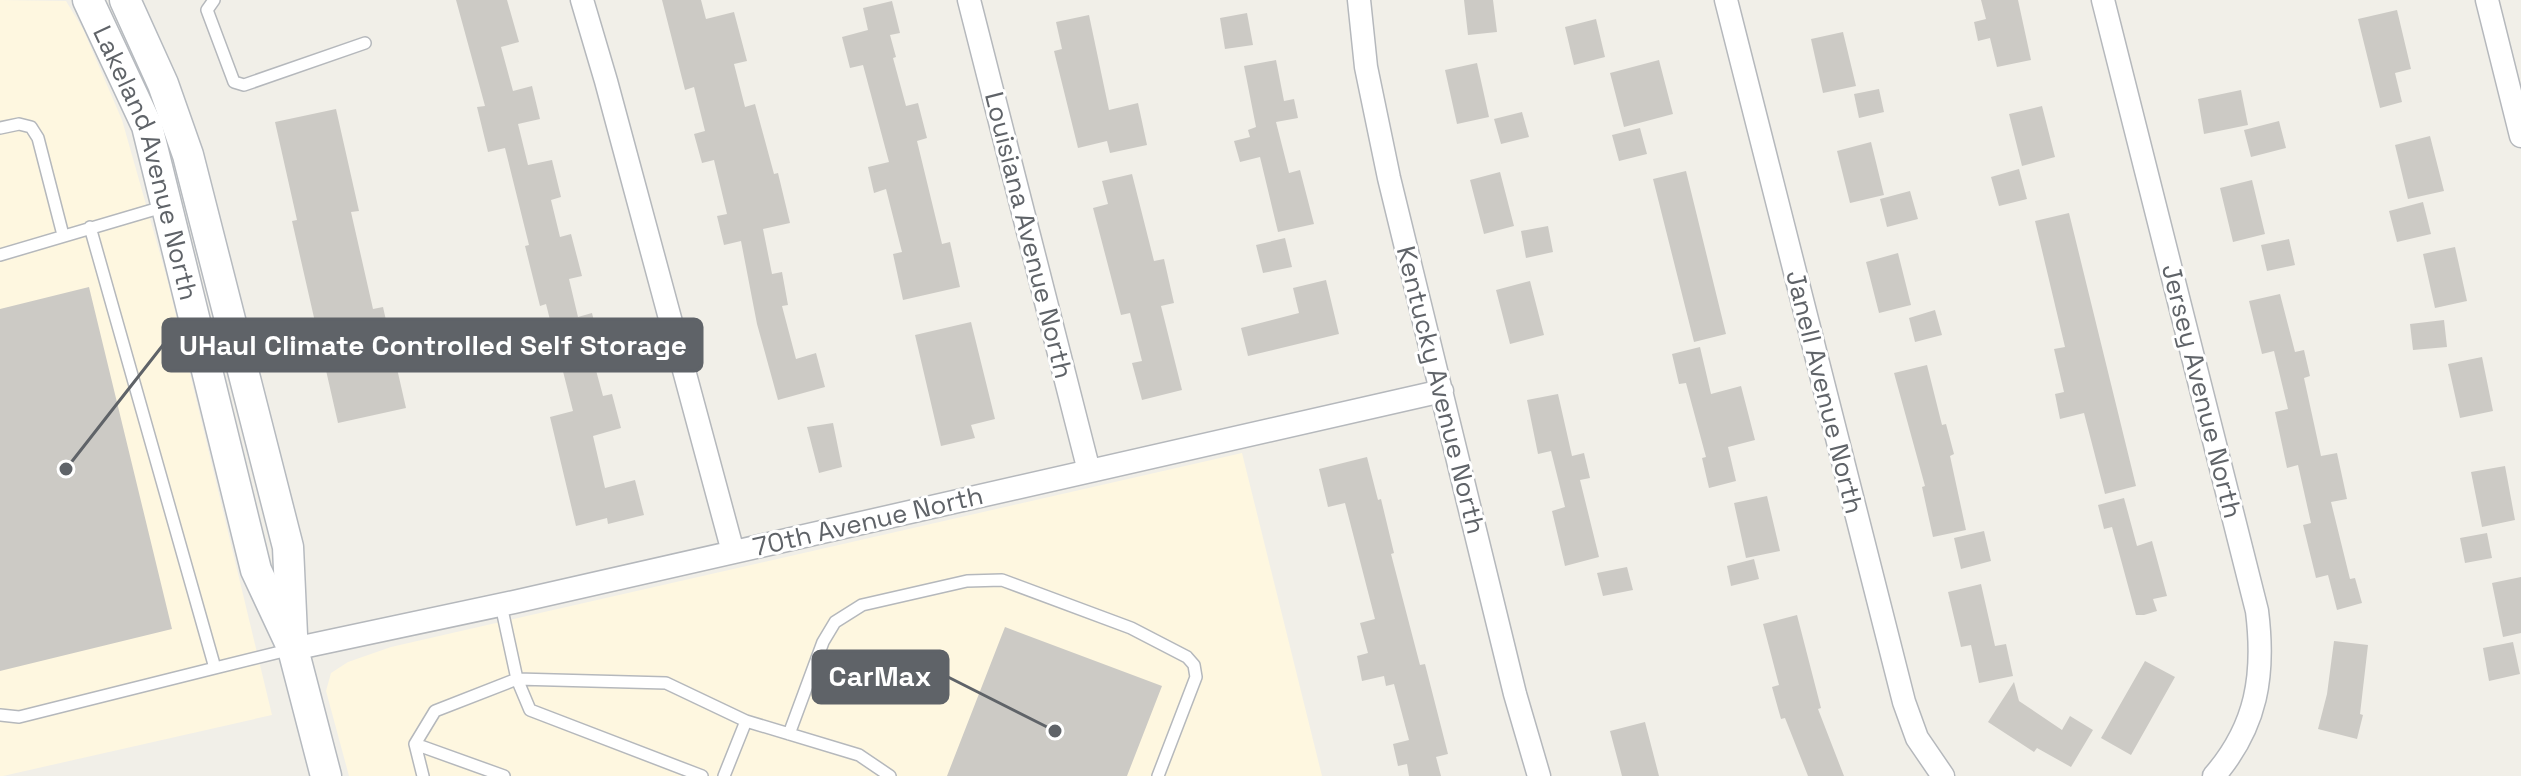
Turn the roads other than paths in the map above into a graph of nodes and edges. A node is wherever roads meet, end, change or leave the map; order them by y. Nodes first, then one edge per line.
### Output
1 (88, 0) edge
2 (125, 0) edge
3 (214, 0) edge
4 (582, 0) edge
5 (969, 0) edge
6 (1359, 0) edge
7 (1726, 0) edge
8 (2103, 0) edge
9 (2487, 0) edge
10 (365, 43) dead end
11 (0, 128) edge
12 (2521, 136) edge
13 (167, 206) junction
14 (90, 227) junction
15 (63, 235) junction
16 (0, 255) edge
17 (1442, 391) junction
18 (1089, 471) junction
19 (733, 552) junction
20 (501, 605) junction
21 (293, 649) junction
22 (215, 668) junction
23 (517, 679) junction
24 (0, 715) edge
25 (746, 721) junction
26 (789, 734) junction
27 (415, 744) junction
28 (326, 776) edge
29 (423, 776) edge
30 (504, 776) edge
31 (702, 776) edge
32 (724, 776) edge
33 (890, 776) edge
34 (1158, 776) edge
35 (1539, 776) edge
36 (1943, 776) edge
37 (2214, 776) edge

1 - 13 street, Lakeland Avenue North
2 - 21 street, Lakeland Avenue North
3 - 10 lane
4 - 19 street
5 - 18 street, Louisiana Avenue North
6 - 17 street, Kentucky Avenue North
7 - 36 street, Janell Avenue North
8 - 37 street, Jersey Avenue North
9 - 12 street
11 - 15 lane
13 - 14 lane
13 - 21 street, Lakeland Avenue North
14 - 15 lane
14 - 22 lane
15 - 16 lane
17 - 18 street, 70th Avenue North
17 - 35 street, Kentucky Avenue North
18 - 19 street, 70th Avenue North
19 - 20 street, 70th Avenue North
20 - 21 street, 70th Avenue North
20 - 23 lane
21 - 22 lane
21 - 28 street, Lakeland Avenue North
22 - 24 lane
23 - 25 lane
23 - 27 lane
23 - 31 lane
25 - 26 lane
25 - 32 lane
26 - 33 lane
26 - 34 lane
27 - 29 lane
27 - 30 lane

